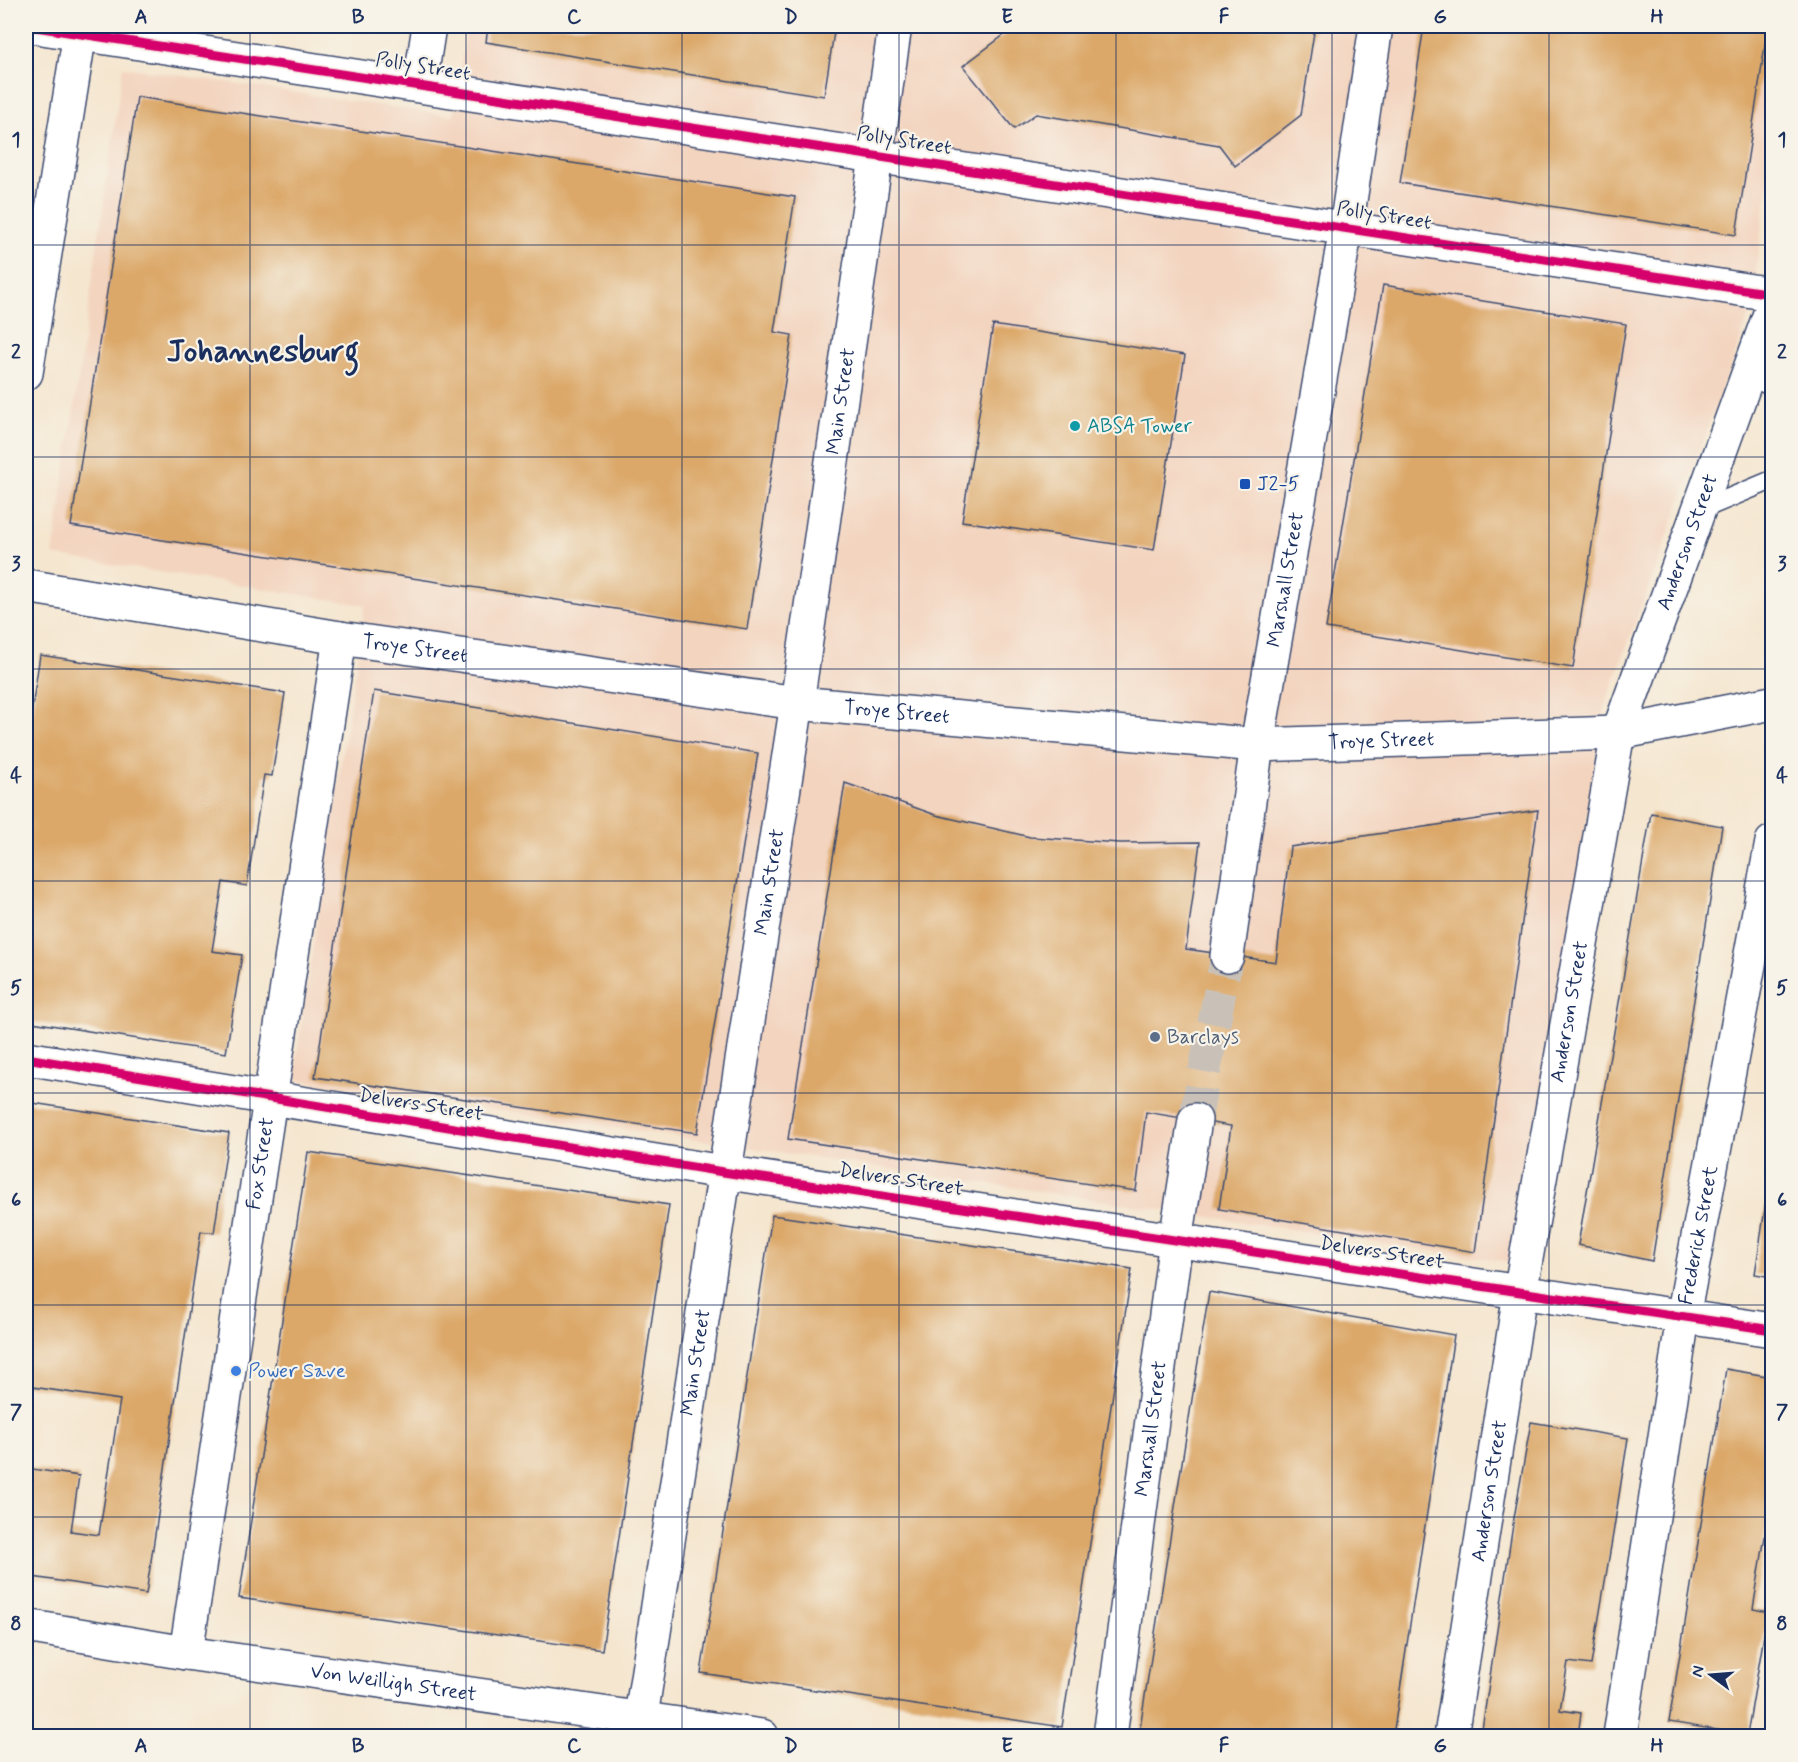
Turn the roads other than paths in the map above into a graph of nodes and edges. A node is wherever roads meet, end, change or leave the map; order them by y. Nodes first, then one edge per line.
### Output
1 (29, 26) edge
2 (429, 26) edge
3 (895, 26) edge
4 (1376, 26) edge
5 (80, 30) edge
6 (420, 84) junction
7 (877, 155) junction
8 (1346, 228) junction
9 (1773, 294) edge
10 (1773, 308) edge
11 (26, 373) edge
12 (1760, 381) edge
13 (1773, 480) edge
14 (1698, 511) junction
15 (26, 586) edge
16 (340, 638) junction
17 (796, 703) junction
18 (1773, 703) edge
19 (1618, 733) junction
20 (1257, 745) junction
21 (1773, 842) edge
22 (1227, 956) tunnel mouth
23 (26, 1058) edge
24 (271, 1099) junction
25 (1196, 1120) tunnel mouth
26 (723, 1172) junction
27 (1176, 1240) junction
28 (1520, 1293) junction
29 (1683, 1317) junction
30 (1773, 1330) edge
31 (26, 1626) edge
32 (186, 1653) junction
33 (639, 1727) edge
34 (762, 1737) edge
35 (1110, 1737) edge
36 (1451, 1737) edge
37 (1620, 1737) edge

1 - 5 street, Polly Street
2 - 6 street
3 - 7 street, Main Street
4 - 8 street, Marshall Street
5 - 6 street, Polly Street
5 - 11 street
6 - 7 street, Polly Street
7 - 8 street, Polly Street
7 - 17 street, Main Street
8 - 9 street, Polly Street
8 - 20 street, Marshall Street
10 - 12 street, Anderson Street
12 - 14 street, Anderson Street
13 - 14 lane
14 - 19 street, Anderson Street
15 - 16 street, Troye Street
16 - 17 street, Troye Street
16 - 24 street, Fox Street
17 - 20 street, Troye Street
17 - 26 street, Main Street
18 - 19 street, Troye Street
19 - 20 street, Troye Street
19 - 28 street, Anderson Street
20 - 22 street, Marshall Street
21 - 29 street, Frederick Street
23 - 24 street, Delvers Street
24 - 26 street, Delvers Street
24 - 32 street, Fox Street
25 - 27 street, Marshall Street
26 - 27 street, Delvers Street
26 - 33 street, Main Street
27 - 28 street, Delvers Street
27 - 35 street, Marshall Street
28 - 29 street, Delvers Street
28 - 36 street, Anderson Street
29 - 30 street, Delvers Street
29 - 37 street, Frederick Street
31 - 32 street, Von Weilligh Street
32 - 33 street, Von Weilligh Street
33 - 34 street, Von Weilligh Street

